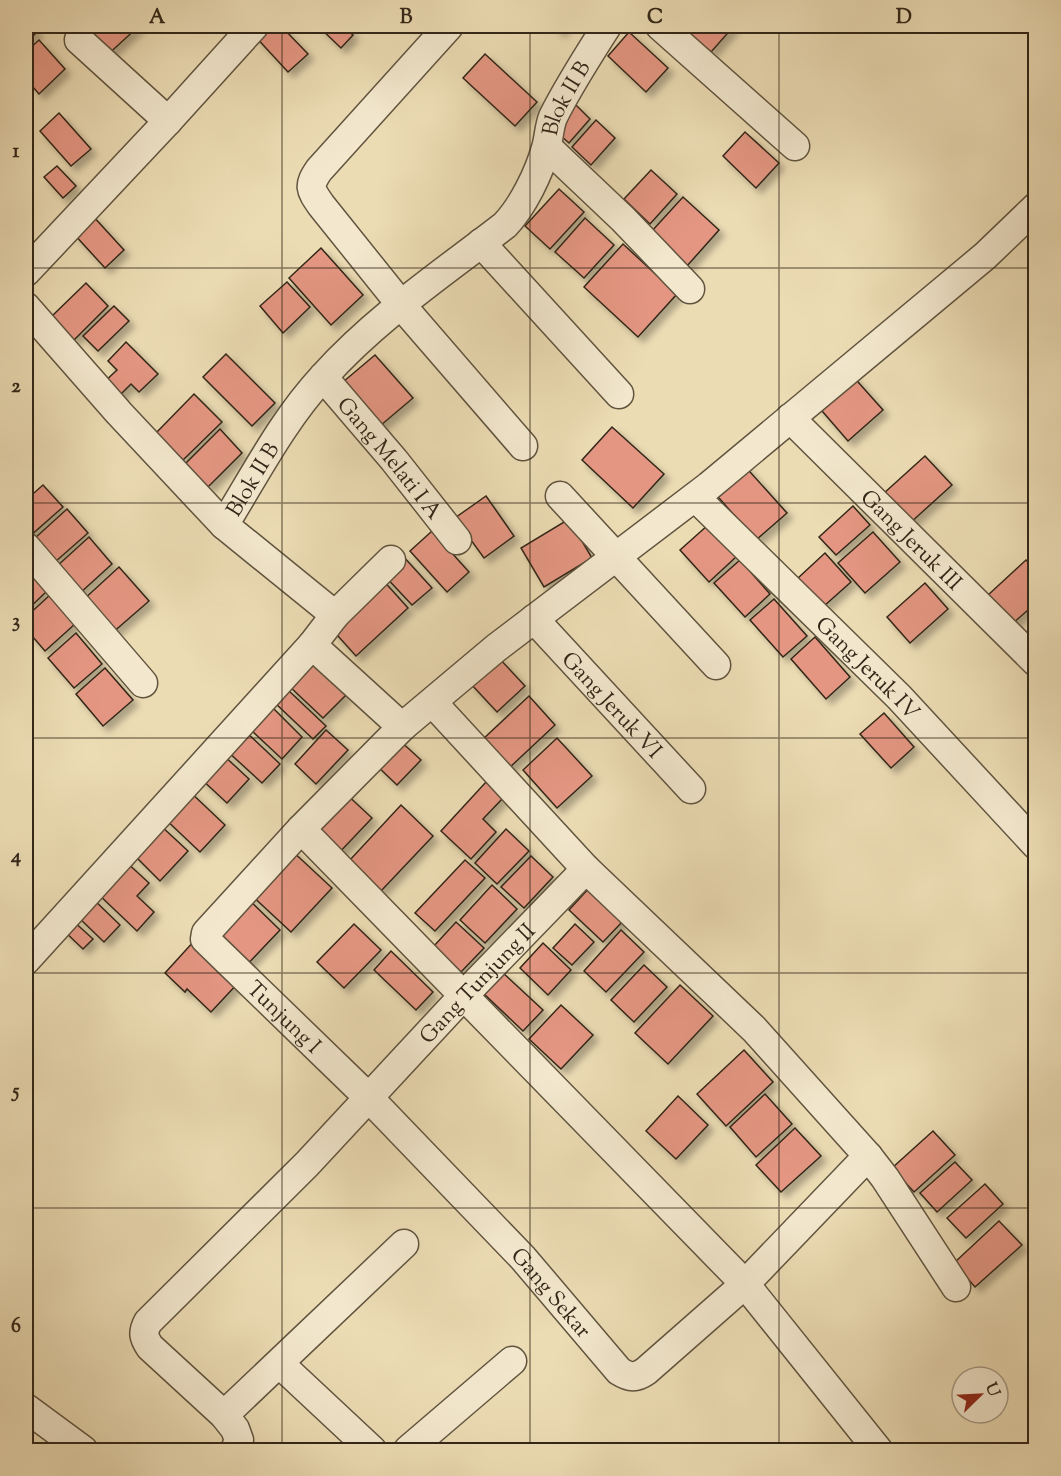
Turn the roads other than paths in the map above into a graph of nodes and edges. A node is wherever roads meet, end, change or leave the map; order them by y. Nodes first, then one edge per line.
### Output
1 (254, 26) edge
2 (449, 26) edge
3 (606, 26) edge
4 (660, 26) edge
5 (79, 40) dead end
6 (168, 122) junction
7 (795, 146) dead end
8 (547, 147) junction
9 (1035, 207) edge
10 (481, 243) junction
11 (26, 272) edge
12 (690, 289) dead end
13 (402, 306) junction
14 (26, 307) edge
15 (323, 377) junction
16 (619, 394) dead end
17 (790, 418) junction
18 (523, 446) dead end
19 (560, 496) dead end
20 (695, 497) junction
21 (224, 525) junction
22 (457, 540) dead end
23 (26, 547) edge
24 (616, 557) junction
25 (391, 560) dead end
26 (335, 615) junction
27 (534, 619) junction
28 (312, 645) junction
29 (1035, 662) edge
30 (716, 665) dead end
31 (143, 683) dead end
32 (433, 703) junction
33 (402, 727) junction
34 (691, 789) dead end
35 (302, 829) junction
36 (1035, 845) edge
37 (586, 869) junction
38 (30, 946) edge
39 (464, 995) junction
40 (369, 1098) junction
41 (868, 1156) junction
42 (404, 1244) dead end
43 (745, 1284) junction
44 (956, 1287) dead end
45 (513, 1361) dead end
46 (279, 1364) junction
47 (224, 1415) junction
48 (29, 1418) edge
49 (83, 1450) edge
50 (235, 1450) edge
51 (372, 1450) edge
52 (408, 1450) edge
53 (878, 1450) edge

1 - 6 street
2 - 13 street
3 - 8 street, Blok II B
4 - 7 street
5 - 6 street
6 - 11 street
8 - 10 street, Blok II B
8 - 12 street
9 - 17 street
10 - 13 street, Blok II B
10 - 16 street
13 - 15 street, Blok II B
13 - 18 street
14 - 21 street
15 - 21 street, Blok II B
15 - 22 street, Gang Melati I A
17 - 20 street
17 - 29 street, Gang Jeruk III
19 - 24 street
20 - 24 street
20 - 36 street, Gang Jeruk IV
21 - 26 street, Blok II B
23 - 31 street
24 - 27 street
24 - 30 street
25 - 26 street
26 - 28 street
27 - 32 street
27 - 34 street, Gang Jeruk VI
28 - 33 street
28 - 38 street
32 - 33 street
32 - 37 street
33 - 35 street
35 - 39 street
35 - 40 street, Tunjung I
37 - 39 street, Gang Tunjung II
37 - 41 street
39 - 40 street, Gang Tunjung II
39 - 43 street
40 - 43 street, Gang Sekar
40 - 47 street, Gang Tunjung II
41 - 43 street
41 - 44 street
42 - 46 street
43 - 53 street
45 - 52 street
46 - 47 street
46 - 51 street
47 - 50 street
48 - 49 street

